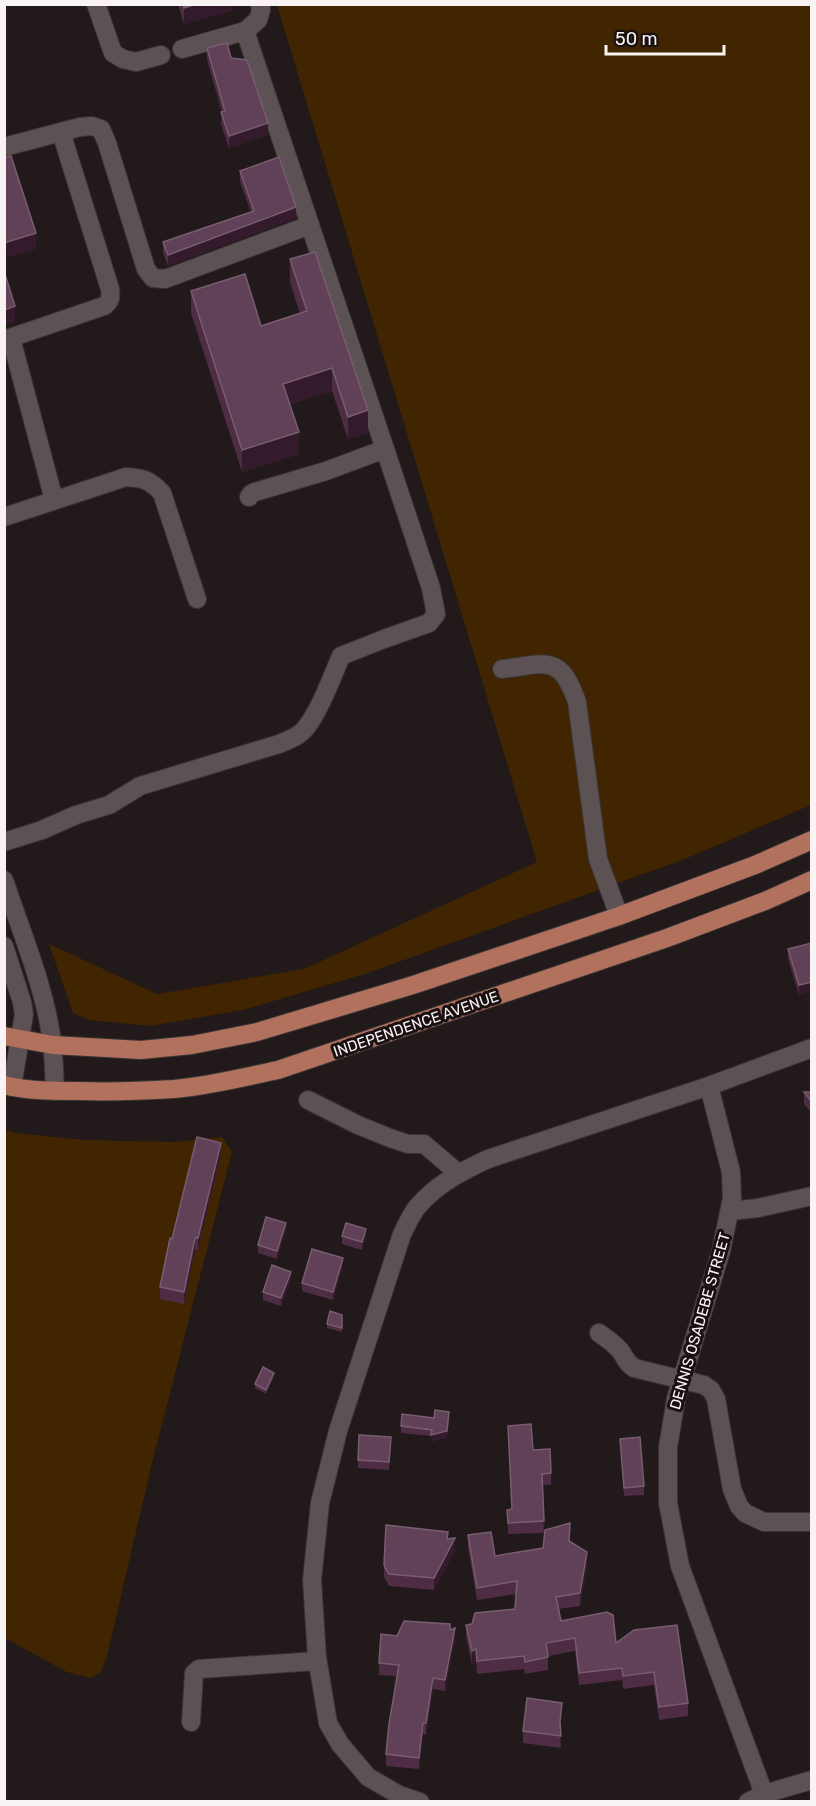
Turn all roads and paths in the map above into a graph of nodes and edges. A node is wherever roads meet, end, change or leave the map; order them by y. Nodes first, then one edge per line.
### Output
1 (96, 4) edge
2 (260, 4) edge
3 (245, 32) junction
4 (182, 49) dead end
5 (161, 55) dead end
6 (61, 132) junction
7 (4, 147) edge
8 (310, 225) junction
9 (8, 339) edge
10 (385, 449) junction
11 (249, 497) dead end
12 (54, 500) junction
13 (4, 517) edge
14 (197, 599) dead end
15 (502, 669) dead end
16 (812, 840) edge
17 (4, 842) edge
18 (4, 880) edge
19 (812, 880) edge
20 (619, 916) junction
21 (4, 946) edge
22 (12, 1038) edge
23 (53, 1045) junction
24 (812, 1048) edge
25 (8, 1086) edge
26 (709, 1086) junction
27 (55, 1091) junction
28 (308, 1100) dead end
29 (458, 1173) junction
30 (812, 1196) edge
31 (730, 1211) junction
32 (599, 1333) dead end
33 (682, 1381) junction
34 (812, 1522) edge
35 (318, 1661) junction
36 (191, 1722) dead end
37 (812, 1780) edge
38 (756, 1798) edge
39 (420, 1802) edge

1 - 5 street
2 - 3 street
3 - 4 street
3 - 8 street
6 - 7 street
6 - 8 street
6 - 9 street
8 - 10 street
9 - 12 street
10 - 11 street
10 - 17 street
12 - 13 street
12 - 14 street
15 - 20 street
16 - 20 main road
18 - 23 street
19 - 27 main road, INDEPENDENCE AVENUE
20 - 23 main road
21 - 22 street
22 - 23 main road
22 - 25 street
23 - 27 street
24 - 26 street
25 - 27 main road, INDEPENDENCE AVENUE
26 - 29 street
26 - 31 street, DENNIS OSADEBE STREET
28 - 29 street
29 - 35 street
30 - 31 street
31 - 33 street, DENNIS OSADEBE STREET
32 - 33 street
33 - 34 street
33 - 38 street, DENNIS OSADEBE STREET
35 - 36 street
35 - 39 street
37 - 38 street

